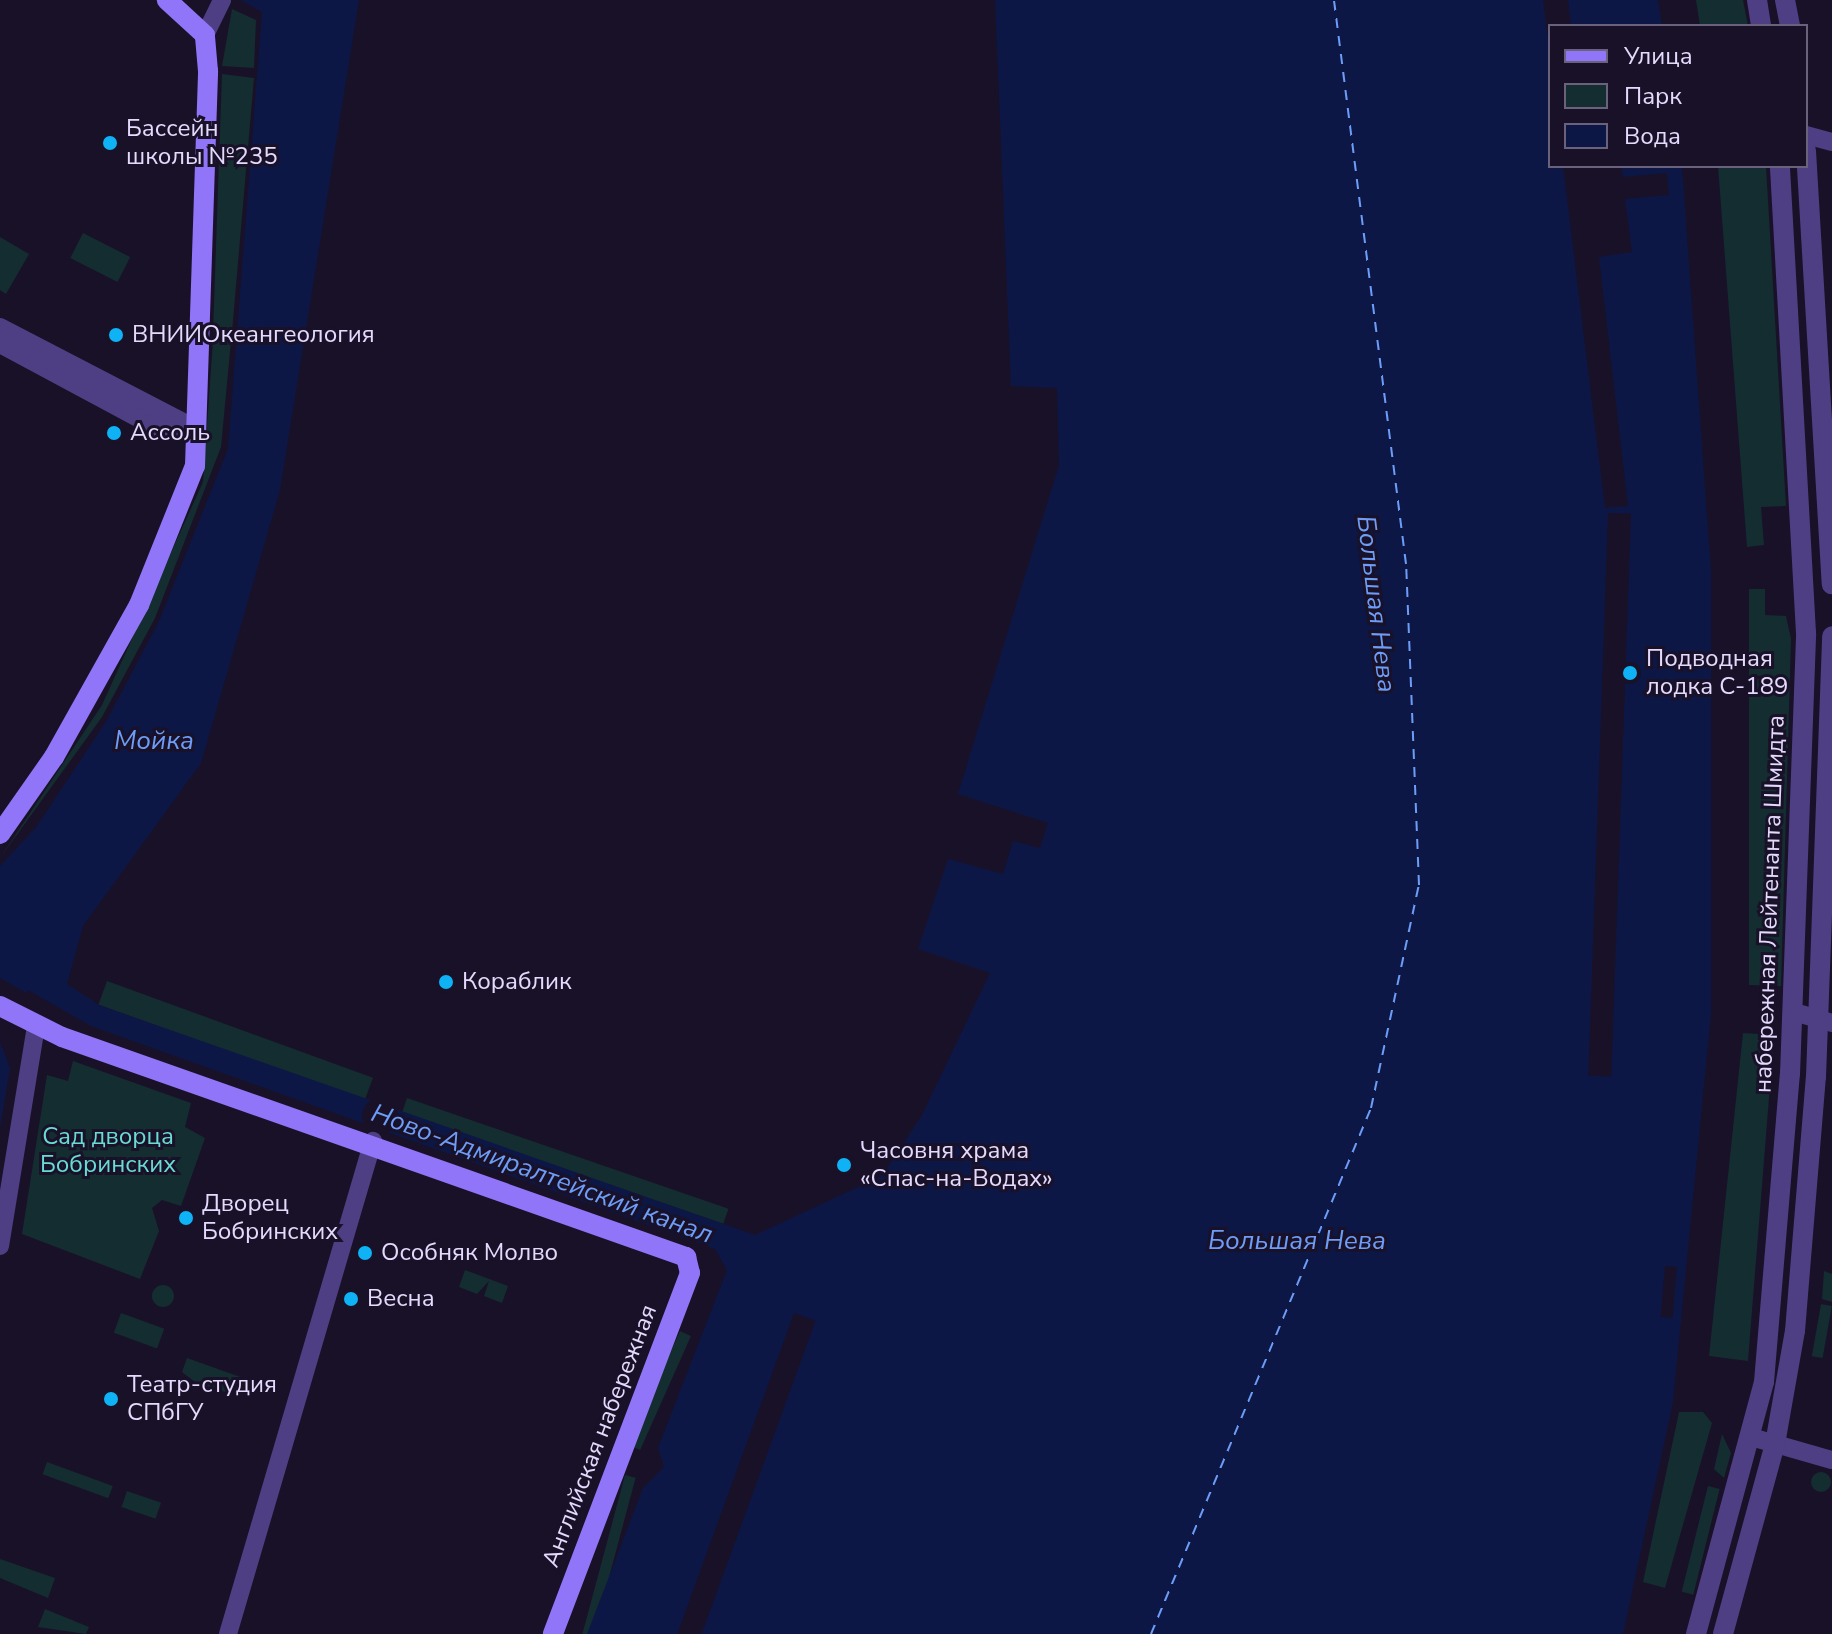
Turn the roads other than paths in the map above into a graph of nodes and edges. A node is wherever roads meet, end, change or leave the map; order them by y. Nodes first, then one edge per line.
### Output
1 (167, 0) edge
2 (222, 0) edge
3 (1757, 0) edge
4 (1785, 0) edge
5 (1761, 24) edge
6 (1790, 24) edge
7 (205, 35) junction
8 (1808, 136) edge
9 (1832, 142) edge
10 (1780, 168) edge
11 (1807, 168) edge
12 (0, 327) edge
13 (0, 344) edge
14 (197, 429) junction
15 (1805, 577) junction
16 (1832, 584) edge
17 (1832, 636) edge
18 (0, 834) edge
19 (8, 1011) edge
20 (1794, 1012) junction
21 (1825, 1021) edge
22 (36, 1026) junction
23 (373, 1141) junction
24 (0, 1246) edge
25 (1751, 1437) junction
26 (1775, 1444) junction
27 (1832, 1460) edge
28 (228, 1634) edge
29 (553, 1634) edge
30 (1696, 1634) edge
31 (1723, 1634) edge

1 - 7 main road
2 - 7 street
3 - 5 street
4 - 6 street
7 - 14 main road
8 - 9 street
10 - 15 street, набережная Лейтенанта Шмидта
11 - 16 street
12 - 14 street
13 - 14 street
14 - 18 main road
15 - 16 street
15 - 20 street, набережная Лейтенанта Шмидта
17 - 21 street
19 - 22 main road
20 - 21 street
20 - 25 street, набережная Лейтенанта Шмидта
21 - 26 street
22 - 23 main road
22 - 24 street
23 - 28 street
23 - 29 main road, Английская набережная
25 - 26 street
25 - 30 street, набережная Лейтенанта Шмидта
26 - 27 street
26 - 31 street

